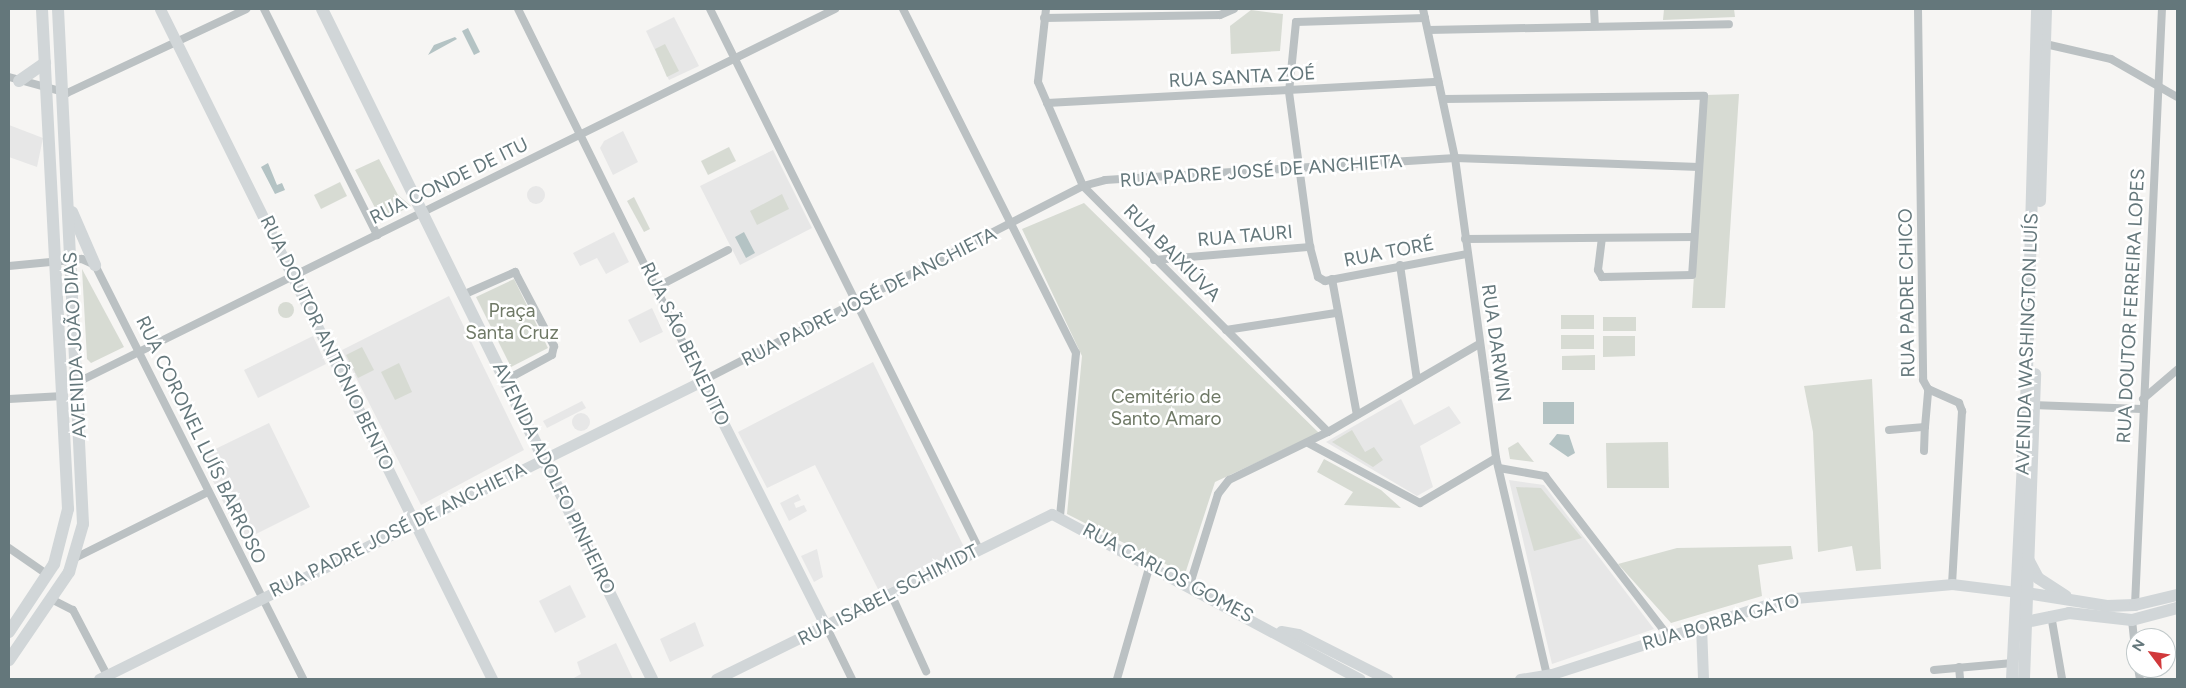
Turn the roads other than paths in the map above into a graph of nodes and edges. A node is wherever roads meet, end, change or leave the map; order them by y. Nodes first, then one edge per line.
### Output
1 (42, 9) edge
2 (58, 9) edge
3 (160, 9) edge
4 (246, 9) edge
5 (264, 9) edge
6 (322, 9) edge
7 (518, 9) edge
8 (710, 9) edge
9 (835, 9) edge
10 (903, 9) edge
11 (1046, 9) edge
12 (1234, 9) edge
13 (1423, 9) edge
14 (1594, 9) edge
15 (1918, 9) edge
16 (2037, 9) edge
17 (2046, 9) edge
18 (2162, 9) edge
19 (1044, 18) junction
20 (1425, 18) junction
21 (1730, 24) dead end
22 (1595, 26) junction
23 (1428, 30) junction
24 (177, 42) junction
25 (2041, 43) junction
26 (735, 59) junction
27 (45, 63) junction
28 (14, 79) edge
29 (1438, 82) junction
30 (2158, 82) junction
31 (47, 91) junction
32 (1289, 92) junction
33 (61, 94) junction
34 (2177, 97) edge
35 (1444, 99) junction
36 (1047, 104) junction
37 (581, 135) junction
38 (1455, 158) junction
39 (1700, 167) junction
40 (1299, 171) junction
41 (1083, 186) junction
42 (68, 206) junction
43 (425, 211) junction
44 (1013, 223) junction
45 (377, 235) junction
46 (1694, 237) junction
47 (1465, 239) junction
48 (1602, 240) junction
49 (1310, 247) junction
50 (728, 250) dead end
51 (1467, 254) junction
52 (72, 260) junction
53 (1154, 260) junction
54 (55, 263) junction
55 (95, 265) junction
56 (1400, 265) junction
57 (9, 266) edge
58 (294, 276) junction
59 (1332, 279) junction
60 (657, 287) junction
61 (464, 294) junction
62 (858, 302) junction
63 (1336, 313) junction
64 (1226, 330) junction
65 (1479, 344) junction
66 (139, 352) junction
67 (2177, 370) edge
68 (506, 380) junction
69 (1417, 380) junction
70 (702, 381) junction
71 (78, 382) junction
72 (1928, 389) junction
73 (63, 396) junction
74 (9, 399) edge
75 (2143, 399) junction
76 (2030, 405) junction
77 (2142, 409) junction
78 (1357, 415) junction
79 (1924, 427) junction
80 (1889, 430) dead end
81 (1328, 432) junction
82 (1308, 443) junction
83 (1924, 451) dead end
84 (544, 458) junction
85 (1496, 458) junction
86 (1499, 468) junction
87 (208, 492) junction
88 (1060, 515) junction
89 (415, 522) junction
90 (9, 548) edge
91 (979, 549) junction
92 (2028, 557) junction
93 (75, 558) junction
94 (1150, 565) junction
95 (48, 575) junction
96 (1190, 584) junction
97 (1952, 584) junction
98 (2021, 592) junction
99 (891, 594) junction
100 (2177, 595) edge
101 (261, 598) junction
102 (53, 600) junction
103 (2072, 600) junction
104 (2135, 605) junction
105 (2177, 608) edge
106 (2051, 615) junction
107 (2132, 620) junction
108 (2026, 622) junction
109 (826, 626) junction
110 (1701, 626) junction
111 (2133, 628) edge
112 (1277, 631) junction
113 (9, 632) edge
114 (1669, 636) junction
115 (9, 660) edge
116 (2013, 663) junction
117 (1959, 667) junction
118 (1934, 670) dead end
119 (926, 671) dead end
120 (1548, 677) edge
121 (105, 678) edge
122 (302, 679) edge
123 (492, 679) edge
124 (652, 679) edge
125 (716, 679) edge
126 (852, 679) edge
127 (1117, 679) edge
128 (1360, 679) edge
129 (1387, 679) edge
130 (1520, 679) edge
131 (1703, 679) edge
132 (1960, 679) edge
133 (2012, 679) edge
134 (2024, 679) edge
135 (2062, 679) edge

1 - 27 main road, AVENIDA JOÃO DIAS
2 - 33 main road, AVENIDA JOÃO DIAS
3 - 24 street, RUA DOUTOR ANTÔNIO BENTO
4 - 24 street
5 - 45 street
6 - 43 main road, AVENIDA ADOLFO PINHEIRO
7 - 37 street, RUA SÃO BENEDITO
8 - 26 street
9 - 26 street, RUA CONDE DE ITU
10 - 44 street
11 - 19 street, RUA BAIXIÚVA
12 - 19 street
13 - 20 street, RUA DARWIN
14 - 22 street
15 - 72 street, RUA PADRE CHICO
16 - 25 main road, AVENIDA WASHINGTON LUÍS
17 - 25 main road, AVENIDA WASHINGTON LUÍS
18 - 30 street, RUA DOUTOR FERREIRA LOPES
19 - 36 street, RUA BAIXIÚVA
20 - 23 street, RUA DARWIN
20 - 32 street
21 - 22 street
22 - 23 street
23 - 29 street, RUA DARWIN
24 - 33 street
24 - 58 street, RUA DOUTOR ANTÔNIO BENTO
25 - 30 street
25 - 76 main road, AVENIDA WASHINGTON LUÍS
26 - 37 street, RUA CONDE DE ITU
26 - 62 street
27 - 28 main road
27 - 31 main road, AVENIDA JOÃO DIAS
28 - 31 street
29 - 32 street, RUA SANTA ZOÉ
29 - 35 street, RUA DARWIN
30 - 34 street
30 - 75 street, RUA DOUTOR FERREIRA LOPES
31 - 33 street
31 - 54 main road, AVENIDA JOÃO DIAS
32 - 36 street, RUA SANTA ZOÉ
32 - 40 street
33 - 42 main road, AVENIDA JOÃO DIAS
35 - 38 street, RUA DARWIN
35 - 39 street
36 - 41 street, RUA BAIXIÚVA
37 - 43 street, RUA CONDE DE ITU
37 - 60 street, RUA SÃO BENEDITO
38 - 39 street, RUA PADRE JOSÉ DE ANCHIETA
38 - 40 street, RUA PADRE JOSÉ DE ANCHIETA
38 - 47 street, RUA DARWIN
39 - 46 street
40 - 41 street, RUA PADRE JOSÉ DE ANCHIETA
40 - 49 street
41 - 44 street, RUA PADRE JOSÉ DE ANCHIETA
41 - 53 street, RUA BAIXIÚVA
42 - 52 main road, AVENIDA JOÃO DIAS
42 - 55 main road
43 - 45 street, RUA CONDE DE ITU
43 - 61 main road, AVENIDA ADOLFO PINHEIRO
44 - 62 street, RUA PADRE JOSÉ DE ANCHIETA
44 - 88 street
45 - 58 street, RUA CONDE DE ITU
46 - 48 street
46 - 48 street
47 - 48 street
47 - 51 street, RUA DARWIN
49 - 53 street, RUA TAURI
49 - 59 street, RUA TORÉ
50 - 60 street
51 - 56 street, RUA TORÉ
51 - 65 street, RUA DARWIN
52 - 54 street
52 - 55 street
52 - 71 main road, AVENIDA JOÃO DIAS
53 - 64 street, RUA BAIXIÚVA
54 - 57 street
54 - 73 main road, AVENIDA JOÃO DIAS
55 - 66 street, RUA CORONEL LUÍS BARROSO
56 - 59 street, RUA TORÉ
56 - 69 street
58 - 66 street, RUA CONDE DE ITU
58 - 89 street, RUA DOUTOR ANTÔNIO BENTO
59 - 63 street
60 - 70 street, RUA SÃO BENEDITO
61 - 68 main road, AVENIDA ADOLFO PINHEIRO
61 - 68 street
62 - 70 street, RUA PADRE JOSÉ DE ANCHIETA
62 - 91 street
63 - 64 street
63 - 78 street
64 - 81 street, RUA BAIXIÚVA
65 - 69 street
65 - 85 street, RUA DARWIN
66 - 71 street, RUA CONDE DE ITU
66 - 87 street, RUA CORONEL LUÍS BARROSO
67 - 75 street
68 - 84 main road, AVENIDA ADOLFO PINHEIRO
69 - 78 street
70 - 84 street, RUA PADRE JOSÉ DE ANCHIETA
70 - 109 street, RUA SÃO BENEDITO
71 - 93 main road, AVENIDA JOÃO DIAS
72 - 79 street
72 - 97 street, RUA PADRE CHICO
73 - 74 street
73 - 95 main road, AVENIDA JOÃO DIAS
75 - 77 street, RUA DOUTOR FERREIRA LOPES
76 - 77 street
76 - 92 main road, AVENIDA WASHINGTON LUÍS
76 - 98 main road, AVENIDA WASHINGTON LUÍS
77 - 104 street, RUA DOUTOR FERREIRA LOPES
78 - 81 street
79 - 80 street
79 - 83 street
81 - 82 street
82 - 85 street
82 - 96 street
84 - 89 street, RUA PADRE JOSÉ DE ANCHIETA
84 - 124 main road, AVENIDA ADOLFO PINHEIRO
85 - 86 street, RUA DARWIN
86 - 114 street
86 - 120 street, RUA DARWIN
87 - 93 street
87 - 101 street, RUA CORONEL LUÍS BARROSO
88 - 91 street, RUA ISABEL SCHIMIDT
88 - 94 street, RUA CARLOS GOMES
89 - 101 street, RUA PADRE JOSÉ DE ANCHIETA
89 - 123 street, RUA DOUTOR ANTÔNIO BENTO
90 - 95 street
91 - 99 street, RUA ISABEL SCHIMIDT
92 - 98 main road, AVENIDA WASHINGTON LUÍS
92 - 103 main road
93 - 102 main road, AVENIDA JOÃO DIAS
94 - 96 street, RUA CARLOS GOMES
94 - 127 street
95 - 113 main road, AVENIDA JOÃO DIAS
96 - 112 street, RUA CARLOS GOMES
97 - 98 street, RUA BORBA GATO
97 - 110 street, RUA BORBA GATO
98 - 103 main road
98 - 108 main road, AVENIDA WASHINGTON LUÍS
98 - 116 main road, AVENIDA WASHINGTON LUÍS
99 - 109 street, RUA ISABEL SCHIMIDT
99 - 119 street
100 - 104 main road
101 - 121 street, RUA PADRE JOSÉ DE ANCHIETA
101 - 122 street, RUA CORONEL LUÍS BARROSO
102 - 115 main road, AVENIDA JOÃO DIAS
102 - 121 street
103 - 104 main road
105 - 107 main road
106 - 107 main road
106 - 108 main road
106 - 135 street
107 - 111 street
108 - 134 main road, AVENIDA WASHINGTON LUÍS
109 - 125 street, RUA ISABEL SCHIMIDT
109 - 126 street, RUA SÃO BENEDITO
110 - 114 street, RUA BORBA GATO
110 - 131 street
112 - 128 street, RUA CARLOS GOMES
112 - 129 street, RUA CARLOS GOMES
114 - 120 street, RUA BORBA GATO
116 - 117 street
116 - 133 main road, AVENIDA WASHINGTON LUÍS
117 - 118 street
117 - 132 street
120 - 130 street, RUA BORBA GATO

